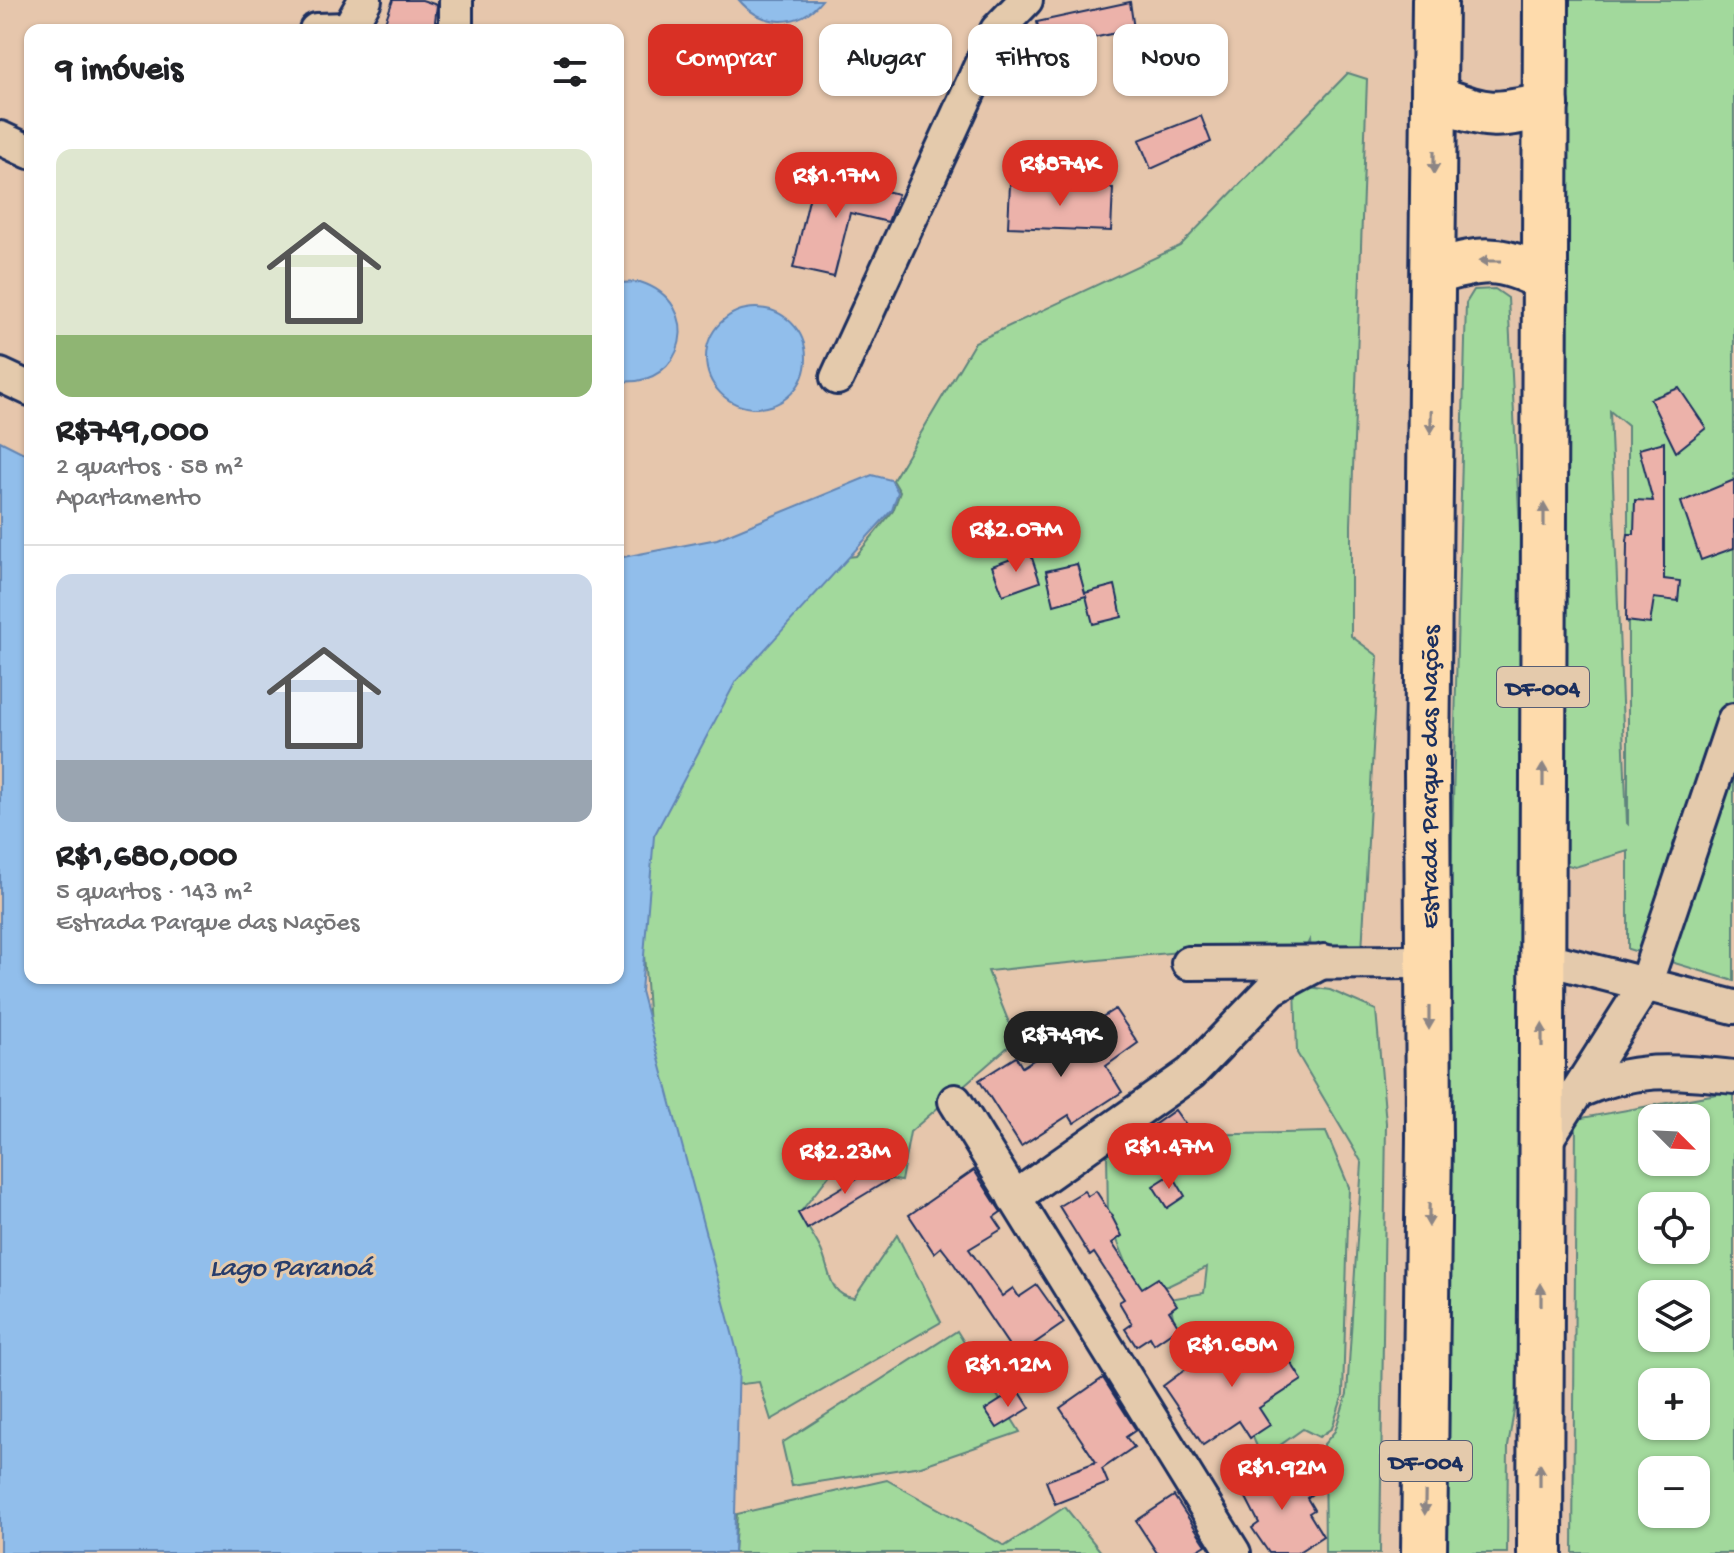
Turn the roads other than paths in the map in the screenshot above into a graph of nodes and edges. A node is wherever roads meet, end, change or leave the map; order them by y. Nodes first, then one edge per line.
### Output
1 (365, 0) edge
2 (456, 0) edge
3 (1026, 0) edge
4 (1435, 0) edge
5 (1546, 0) edge
6 (351, 24) edge
7 (456, 24) edge
8 (1435, 98) junction
9 (1546, 105) junction
10 (0, 138) edge
11 (24, 149) edge
12 (1433, 273) junction
13 (1544, 279) junction
14 (0, 375) edge
15 (837, 378) dead end
16 (24, 386) edge
17 (1734, 720) edge
18 (1543, 958) junction
19 (1324, 961) junction
20 (1428, 962) junction
21 (1188, 963) dead end
22 (1645, 985) junction
23 (1734, 1007) edge
24 (1734, 1077) edge
25 (1577, 1092) junction
26 (955, 1101) dead end
27 (1542, 1147) junction
28 (1014, 1198) junction
29 (1234, 1553) edge
30 (1424, 1553) edge
31 (1540, 1553) edge

1 - 6 lane
2 - 7 lane
3 - 15 lane
4 - 8 highway, Estrada Parque das Nações / DF-004
5 - 9 highway, DF-004
8 - 9 highway
8 -> 12 highway, Estrada Parque das Nações / DF-004
9 - 13 highway, DF-004
10 - 11 lane
13 -> 12 highway
12 -> 20 highway, Estrada Parque das Nações / DF-004
18 -> 13 highway, DF-004
14 - 16 lane
17 - 22 lane
18 - 22 lane
27 -> 18 highway, DF-004
19 - 20 lane
19 - 21 lane
19 - 28 lane
20 -> 30 highway, Estrada Parque das Nações / DF-004
22 - 23 lane
22 - 25 lane
24 - 25 lane
25 - 27 lane
26 - 28 lane
31 -> 27 highway, DF-004
28 - 29 lane

